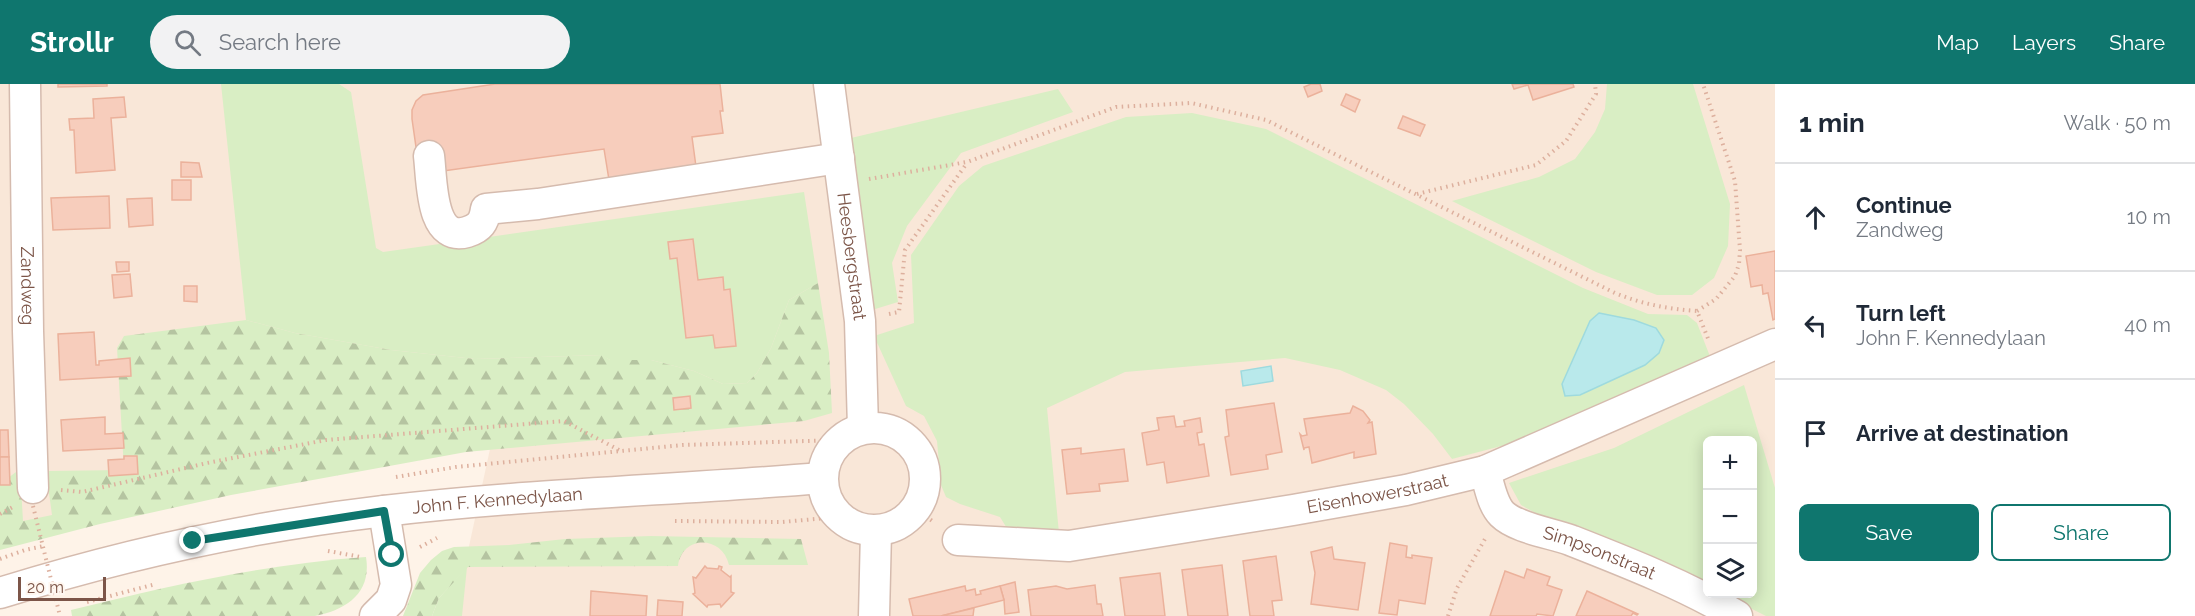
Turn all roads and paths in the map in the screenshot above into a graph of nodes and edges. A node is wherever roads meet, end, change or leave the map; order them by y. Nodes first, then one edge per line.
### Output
1 (25, 84) edge
2 (829, 84) edge
3 (1595, 84) edge
4 (1703, 84) edge
5 (429, 156) dead end
6 (967, 162) junction
7 (841, 171) junction
8 (1416, 194) junction
9 (1696, 310) junction
10 (860, 321) junction
11 (1775, 344) edge
12 (1720, 368) junction
13 (863, 429) junction
14 (622, 452) dead end
15 (1485, 471) junction
16 (822, 478) junction
17 (33, 497) junction
18 (384, 511) junction
19 (838, 517) junction
20 (665, 521) dead end
21 (876, 531) junction
22 (1488, 535) dead end
23 (443, 536) dead end
24 (958, 540) dead end
25 (322, 551) dead end
26 (392, 555) junction
27 (162, 583) dead end
28 (0, 593) edge
29 (86, 602) dead end
30 (64, 608) dead end
31 (53, 610) dead end
32 (60, 616) edge
33 (375, 616) edge
34 (874, 616) edge
35 (1448, 616) edge
36 (1737, 616) edge

1 - 17 street, Zandweg
2 - 7 street, Heesbergstraat
3 - 8 path
4 - 9 path
5 - 7 street
6 - 7 path
6 - 8 path
6 - 10 path
7 - 10 street, Heesbergstraat
8 - 9 path
9 - 12 path
10 - 13 street, Heesbergstraat
11 - 12 street, Eisenhowerstraat
12 - 15 street, Eisenhowerstraat
13 - 16 street
13 - 21 street
14 - 17 path
15 - 24 street, Eisenhowerstraat
15 - 36 street, Simpsonstraat
16 - 18 street, John F. Kennedylaan
16 - 19 street
17 - 32 path, bridge
18 - 26 street
18 - 28 street, John F. Kennedylaan
19 - 20 path
19 - 21 street
21 - 34 street
22 - 35 path
23 - 26 path
25 - 26 path
26 - 33 street
27 - 29 path
30 - 31 path

